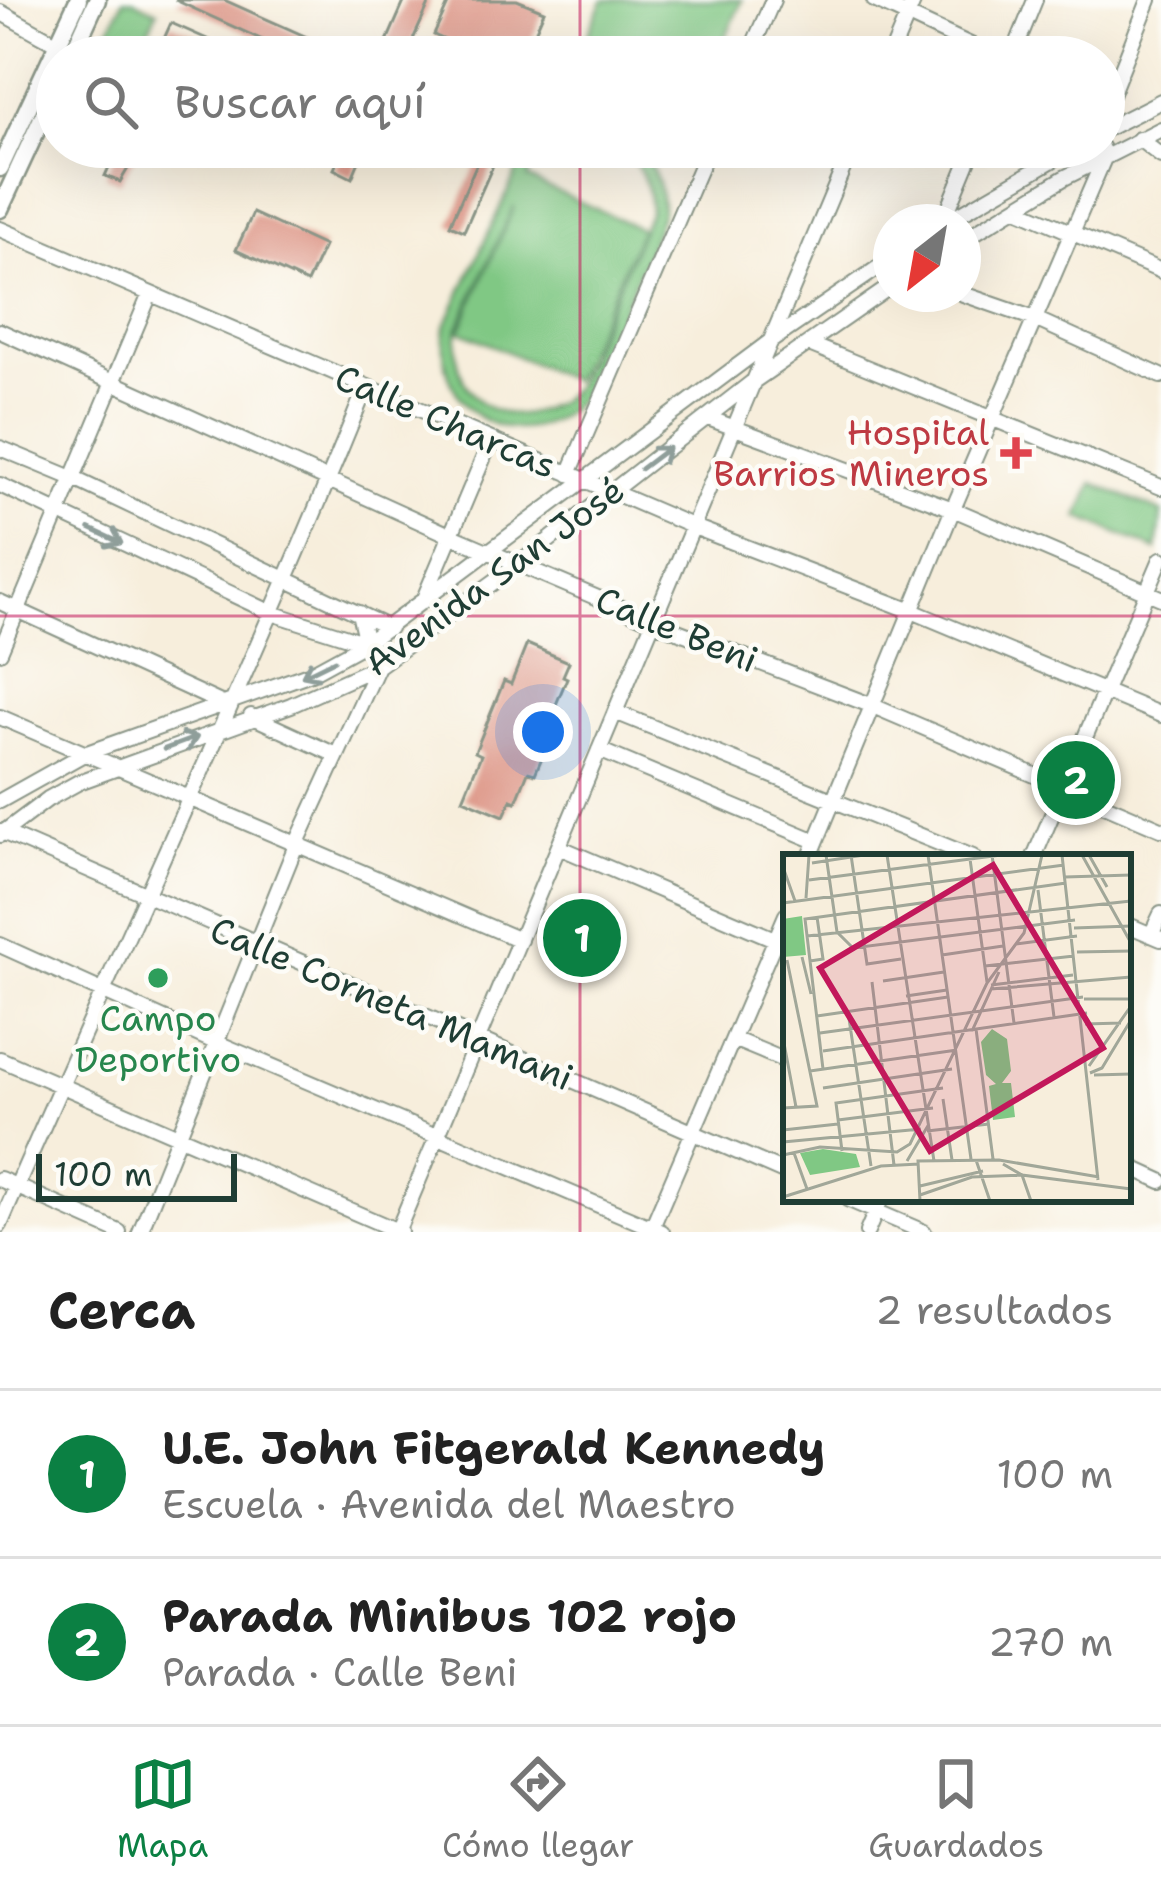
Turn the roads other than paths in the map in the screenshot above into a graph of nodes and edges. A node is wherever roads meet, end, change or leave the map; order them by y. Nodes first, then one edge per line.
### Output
1 (78, 0) edge
2 (97, 0) edge
3 (772, 0) edge
4 (874, 0) edge
5 (1035, 0) edge
6 (1150, 0) edge
7 (911, 8) edge
8 (0, 12) edge
9 (40, 36) edge
10 (68, 36) edge
11 (73, 36) edge
12 (757, 36) edge
13 (899, 36) edge
14 (960, 36) edge
15 (1020, 36) edge
16 (1125, 60) edge
17 (1161, 101) edge
18 (36, 105) edge
19 (1125, 115) edge
20 (1128, 116) junction
21 (36, 118) edge
22 (1125, 118) edge
23 (1161, 129) edge
24 (1139, 139) junction
25 (1125, 144) edge
26 (1161, 156) edge
27 (4, 168) edge
28 (701, 168) edge
29 (843, 168) edge
30 (966, 168) edge
31 (1039, 168) edge
32 (1078, 168) edge
33 (1097, 168) edge
34 (952, 204) edge
35 (976, 204) edge
36 (1016, 208) junction
37 (0, 209) edge
38 (981, 228) edge
39 (0, 229) edge
40 (1074, 234) junction
41 (873, 271) edge
42 (1161, 272) edge
43 (150, 294) junction
44 (873, 299) edge
45 (981, 300) edge
46 (1035, 319) junction
47 (0, 331) edge
48 (769, 343) junction
49 (809, 344) junction
50 (1161, 376) edge
51 (112, 382) junction
52 (751, 383) junction
53 (366, 387) junction
54 (994, 416) junction
55 (708, 418) junction
56 (733, 427) junction
57 (491, 440) junction
58 (0, 448) edge
59 (569, 474) junction
60 (70, 477) junction
61 (586, 481) junction
62 (328, 482) junction
63 (0, 485) edge
64 (1161, 487) edge
65 (610, 492) junction
66 (952, 509) junction
67 (56, 513) junction
68 (694, 527) junction
69 (452, 536) junction
70 (491, 552) junction
71 (1161, 559) edge
72 (520, 563) junction
73 (286, 580) junction
74 (1146, 592) junction
75 (1161, 598) edge
76 (0, 602) edge
77 (422, 603) junction
78 (18, 611) junction
79 (913, 611) junction
80 (272, 613) junction
81 (359, 614) junction
82 (654, 622) junction
83 (389, 628) junction
84 (366, 643) junction
85 (0, 652) edge
86 (378, 666) junction
87 (1104, 692) junction
88 (231, 704) junction
89 (873, 706) junction
90 (615, 712) junction
91 (1161, 715) edge
92 (252, 716) junction
93 (0, 717) edge
94 (224, 727) junction
95 (599, 750) junction
96 (84, 754) junction
97 (336, 755) junction
98 (113, 767) junction
99 (1064, 787) junction
100 (190, 799) junction
101 (0, 801) edge
102 (832, 802) junction
103 (1161, 829) edge
104 (1, 832) edge
105 (817, 841) junction
106 (296, 845) junction
107 (560, 847) junction
108 (811, 854) edge
109 (965, 854) edge
110 (1035, 854) edge
111 (146, 895) junction
112 (1161, 914) edge
113 (1156, 937) edge
114 (520, 940) junction
115 (781, 942) edge
116 (0, 945) edge
117 (256, 945) junction
118 (103, 990) junction
119 (733, 1039) junction
120 (478, 1041) junction
121 (215, 1042) junction
122 (0, 1058) edge
123 (783, 1060) edge
124 (61, 1085) junction
125 (693, 1133) junction
126 (438, 1136) junction
127 (180, 1138) junction
128 (1138, 1170) dead end
129 (783, 1172) edge
130 (0, 1179) edge
131 (1161, 1181) edge
132 (16, 1186) junction
133 (879, 1205) edge
134 (0, 1225) edge
135 (654, 1231) edge
136 (119, 1232) edge
137 (140, 1232) edge
138 (398, 1232) edge
139 (867, 1232) edge
140 (924, 1232) edge

1 - 10 main road
2 - 11 main road
3 - 12 street
4 - 7 street
5 - 15 street
6 - 16 street
7 - 13 street
7 - 14 street
8 - 9 street
17 - 20 street
18 - 27 main road
19 - 20 street
20 - 22 street
21 - 27 main road
23 - 24 street
24 - 25 street
24 - 26 street
27 - 37 main road
28 - 59 street
29 - 48 street
30 - 34 street
31 - 35 street
32 - 36 street
33 - 40 street
36 - 38 street
36 - 40 street
39 - 43 street, Calle Charcas
40 - 42 street
40 - 46 street
41 - 48 street, Avenida San José
43 - 51 street
43 - 53 street, Calle Charcas
44 - 49 street, Avenida San José
45 - 46 street
46 - 50 street
46 - 54 street
47 - 51 street, Calle Beni
48 - 52 street
48 - 61 street, Avenida San José
49 - 52 street, Avenida San José
49 - 54 street
51 - 60 street
51 - 62 street, Calle Beni
52 - 55 street, Avenida San José
52 - 56 street
53 - 57 street, Calle Charcas
53 - 62 street
54 - 64 street
54 - 66 street
55 - 56 street
65 -> 55 street, Avenida San José
56 - 66 street
56 - 68 street
57 - 59 street, Calle Charcas
57 - 69 street
58 - 60 street
59 - 61 street, Calle Charcas
60 - 67 street
60 - 73 street
61 - 65 street, Calle Charcas
61 - 70 street, Avenida San José
62 - 69 street, Calle Beni
62 - 73 street
63 - 67 street
65 - 68 street, Calle Charcas
65 - 72 street, Avenida San José
66 - 74 street
66 - 79 street
67 - 78 street
67 -> 80 street
68 - 79 street, Calle Charcas
68 - 82 street
69 - 70 street, Calle Beni
69 - 77 street
70 - 72 street, Calle Beni
70 - 77 street, Avenida San José
71 - 74 street
72 - 82 street, Calle Beni
72 - 86 street, Avenida San José
73 - 80 street
73 - 81 street
74 - 75 street
74 - 87 street
76 - 78 street
77 - 83 street, Avenida San José
78 - 85 street
78 - 88 street
79 - 87 street, Calle Charcas
79 - 89 street
80 - 84 street
80 - 88 street
81 - 83 street
81 - 84 street
82 - 89 street, Calle Beni
82 - 90 street
83 - 84 street, Avenida San José
84 - 86 street
84 -> 88 street, Avenida San José
86 - 92 street, Avenida San José
86 - 97 street
87 - 91 street, Calle Charcas
87 - 99 street
88 - 92 street
88 - 94 street
88 - 96 street, Avenida San José
89 - 99 street, Calle Beni
89 - 102 street
90 - 95 street
90 - 102 street
92 - 94 street, Avenida San José
92 - 97 street
93 - 96 street
98 -> 94 street, Avenida San José
94 - 100 street
95 - 105 street
95 - 107 street
96 - 98 street
96 - 101 street, Avenida San José
97 - 106 street
98 - 100 street
98 - 104 street, Avenida San José
99 - 103 street, Calle Beni
99 - 110 street
100 - 106 street
100 - 111 street
102 - 105 street
102 - 109 street
104 - 111 street, Calle Corneta Mamani
105 - 108 street
106 - 114 street
106 - 117 street
107 - 114 street
107 - 115 street
111 - 117 street, Calle Corneta Mamani
111 - 118 street
112 - 113 street
114 - 120 street
115 - 119 street
116 - 118 street
117 - 120 street, Calle Corneta Mamani
117 - 121 street
118 - 121 street
118 - 124 street
119 - 123 street
119 - 125 street
120 - 125 street, Calle Corneta Mamani
120 - 126 street
121 - 126 street
121 - 127 street
122 - 124 street
124 - 127 street
124 - 132 street
125 - 129 street, Calle Corneta Mamani
125 - 135 street
126 - 135 street
126 - 138 street
127 - 137 street
127 - 138 street
128 - 131 street
130 - 132 street
132 - 134 street
132 - 136 street
133 - 139 street
133 - 140 street

